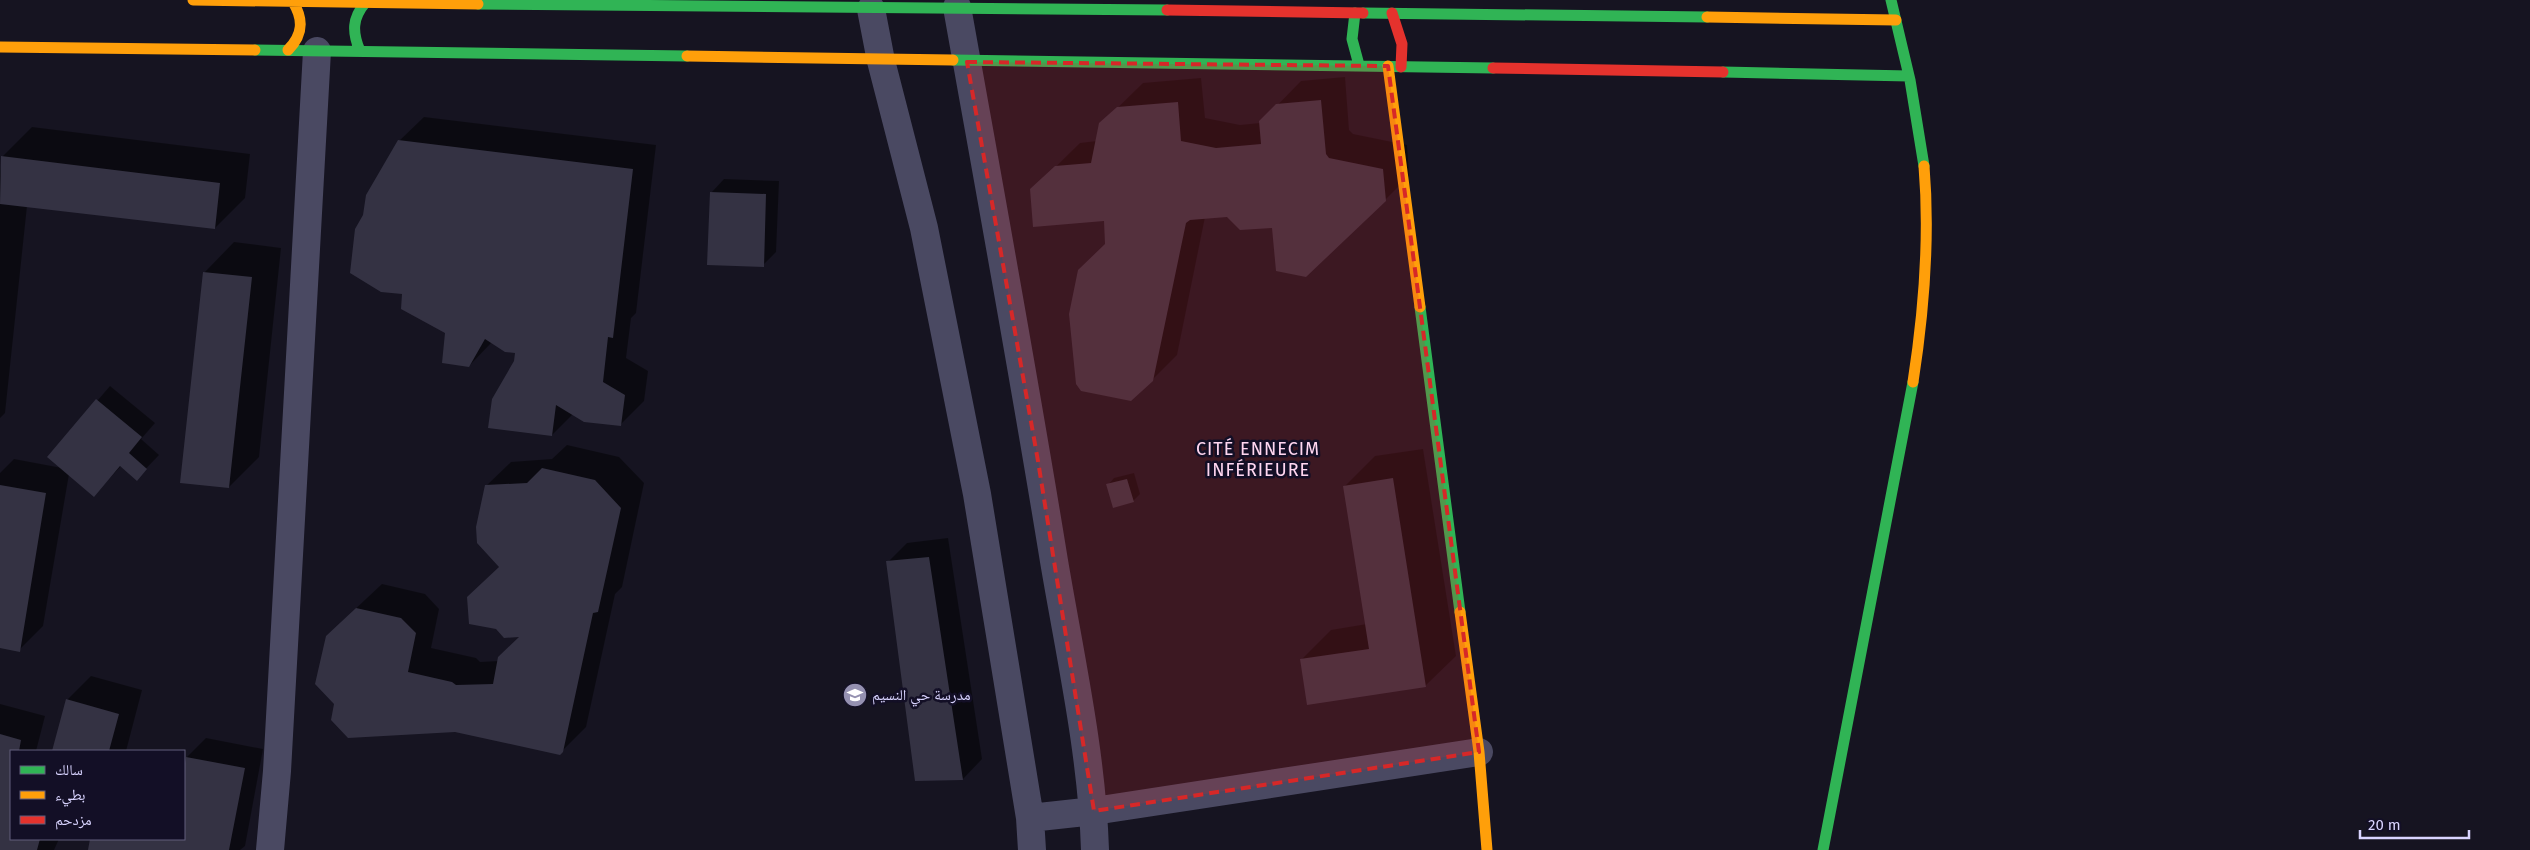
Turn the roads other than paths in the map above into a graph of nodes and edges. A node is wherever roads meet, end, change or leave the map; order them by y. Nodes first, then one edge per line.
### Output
1 (192, 0) edge
2 (1891, 0) edge
3 (293, 2) junction
4 (366, 2) junction
5 (957, 7) junction
6 (871, 9) junction
7 (1355, 13) junction
8 (1392, 13) junction
9 (1896, 20) junction
10 (0, 47) edge
11 (288, 50) junction
12 (317, 51) junction
13 (360, 51) junction
14 (881, 60) junction
15 (967, 62) junction
16 (1359, 66) junction
17 (1388, 66) junction
18 (1401, 66) junction
19 (1909, 76) junction
20 (1479, 752) junction
21 (1094, 810) junction
22 (1030, 818) junction
23 (270, 850) edge
24 (1032, 850) edge
25 (1095, 850) edge
26 (1487, 850) edge
27 (1823, 850) edge

1 - 3 street
2 - 9 street
3 - 4 street
3 - 11 street
4 - 6 street
4 - 13 street
5 - 6 street
5 - 7 street
5 - 15 street
6 - 14 street
7 - 8 street
7 - 16 street
8 - 9 street
8 - 18 street
9 - 19 street
10 - 11 street
11 - 12 street
12 - 13 street
12 - 23 street
13 - 14 street
14 - 15 street
14 - 22 street
15 - 16 street
15 - 21 street
16 - 17 street
17 - 18 street
17 - 20 street
18 - 19 street
19 - 27 street
20 - 21 street
20 - 26 street
21 - 22 street
21 - 25 street
22 - 24 street

